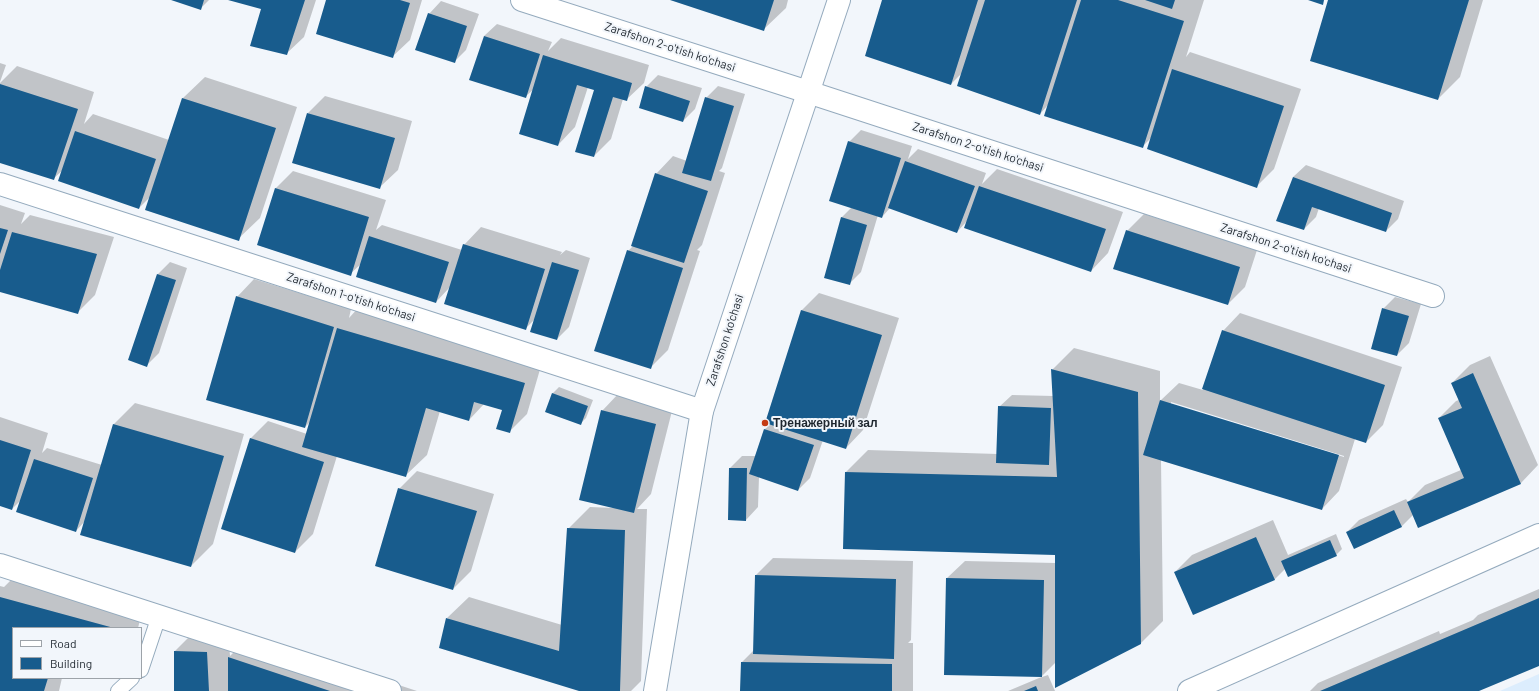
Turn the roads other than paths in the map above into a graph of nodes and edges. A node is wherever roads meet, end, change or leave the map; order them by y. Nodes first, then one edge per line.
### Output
1 (522, 0) edge
2 (839, 0) edge
3 (808, 92) junction
4 (0, 184) edge
5 (1433, 296) dead end
6 (702, 411) junction
7 (1539, 535) edge
8 (0, 565) edge
9 (159, 616) junction
10 (142, 667) edge
11 (131, 679) edge
12 (118, 691) edge
13 (390, 691) edge
14 (655, 691) edge
15 (1189, 691) edge

1 - 3 street, Zarafshon 2-o'tish ko'chasi
2 - 3 street, Zarafshon ko'chasi
3 - 5 street, Zarafshon 2-o'tish ko'chasi
3 - 6 street, Zarafshon ko'chasi
4 - 6 street, Zarafshon 1-o'tish ko'chasi
6 - 14 street, Zarafshon ko'chasi
7 - 15 street
8 - 9 street
9 - 10 lane
9 - 13 street
11 - 12 lane

